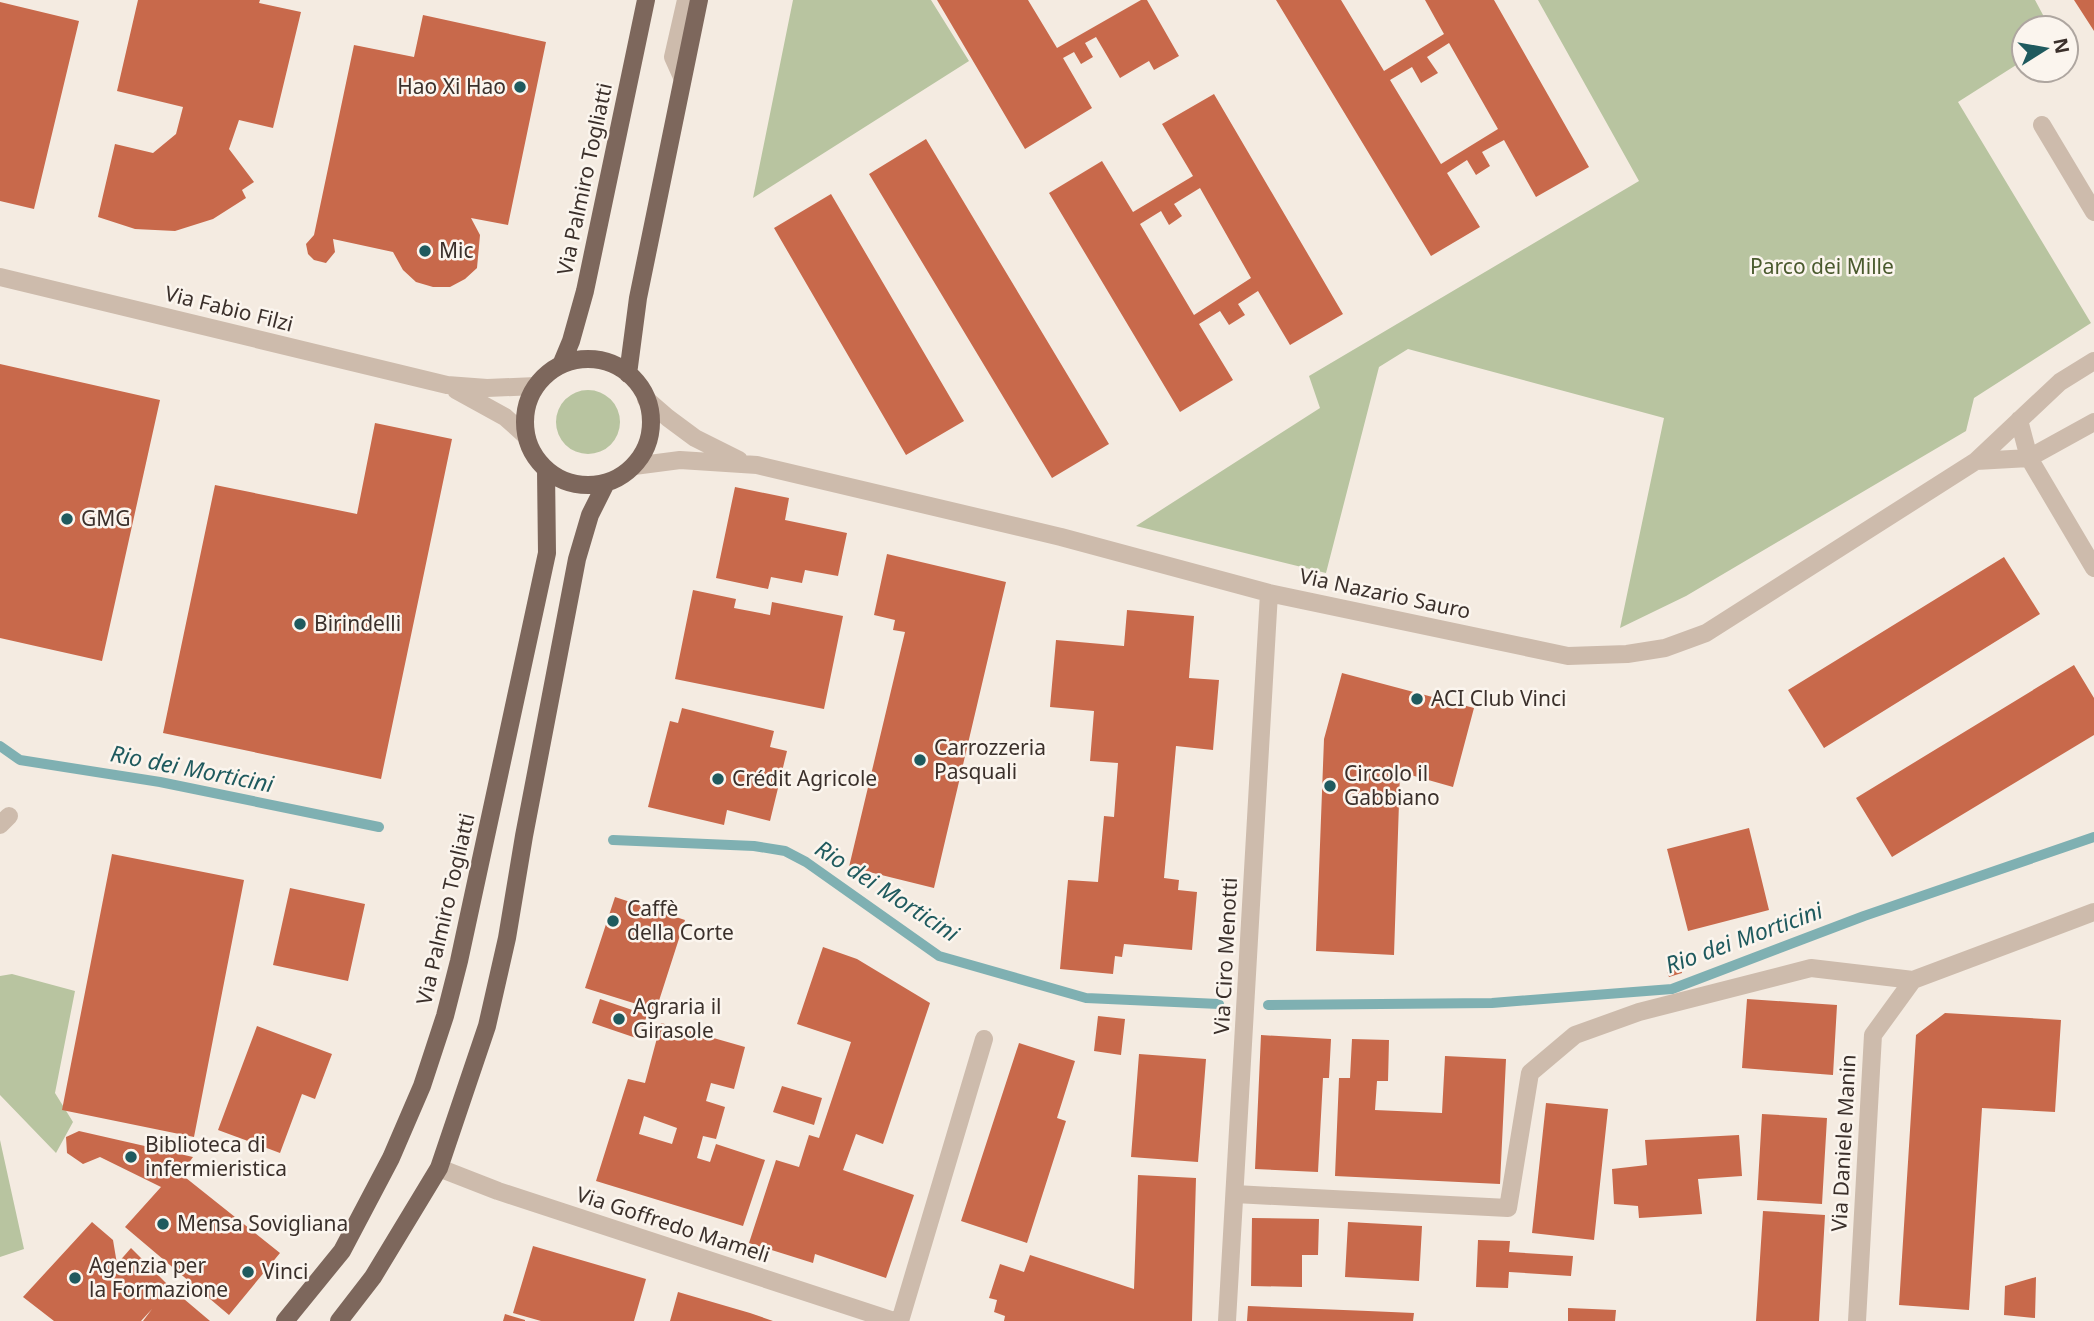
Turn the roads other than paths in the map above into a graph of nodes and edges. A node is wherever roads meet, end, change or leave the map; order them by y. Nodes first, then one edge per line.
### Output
1 (646, 0) edge
2 (686, 0) edge
3 (699, 0) edge
4 (682, 77) junction
5 (2042, 125) dead end
6 (2094, 212) edge
7 (0, 277) edge
8 (2094, 361) edge
9 (561, 365) junction
10 (628, 374) junction
11 (447, 385) junction
12 (536, 386) junction
13 (646, 399) junction
14 (2019, 420) junction
15 (2094, 422) edge
16 (525, 435) junction
17 (2029, 458) junction
18 (1976, 461) junction
19 (746, 463) junction
20 (634, 466) junction
21 (546, 470) junction
22 (606, 483) junction
23 (2094, 568) edge
24 (1269, 593) junction
25 (2094, 912) edge
26 (1913, 980) junction
27 (984, 1039) dead end
28 (439, 1168) junction
29 (1235, 1194) junction
30 (285, 1321) edge
31 (338, 1321) edge
32 (894, 1321) edge
33 (900, 1321) edge
34 (1227, 1321) edge
35 (1857, 1321) edge

1 - 9 main road, Via Palmiro Togliatti
2 - 4 street
3 - 4 main road
4 - 10 main road
5 - 6 street
7 - 11 street, Via Fabio Filzi
8 - 14 street, Via Nazario Sauro
9 - 10 main road
9 - 12 main road, Via Palmiro Togliatti
10 - 13 main road
11 - 12 street, Via Fabio Filzi
11 - 16 street, Via Fabio Filzi
12 - 16 main road, Via Palmiro Togliatti
13 - 19 street, Via Nazario Sauro
13 - 20 main road
14 - 17 street
14 - 18 street, Via Nazario Sauro
15 - 17 street, Via Nazario Sauro
16 - 21 main road
17 - 18 street, Via Nazario Sauro
17 - 23 street
18 - 24 street, Via Nazario Sauro
19 - 20 street, Via Nazario Sauro
19 - 24 street, Via Nazario Sauro
20 - 22 main road
21 - 22 main road
21 - 30 main road, Via Palmiro Togliatti
22 - 28 main road
24 - 29 street, Via Ciro Menotti
25 - 26 street
26 - 29 street
26 - 35 street, Via Daniele Manin
27 - 33 street
28 - 31 main road
28 - 32 street, Via Goffredo Mameli
29 - 34 street, Via Ciro Menotti

